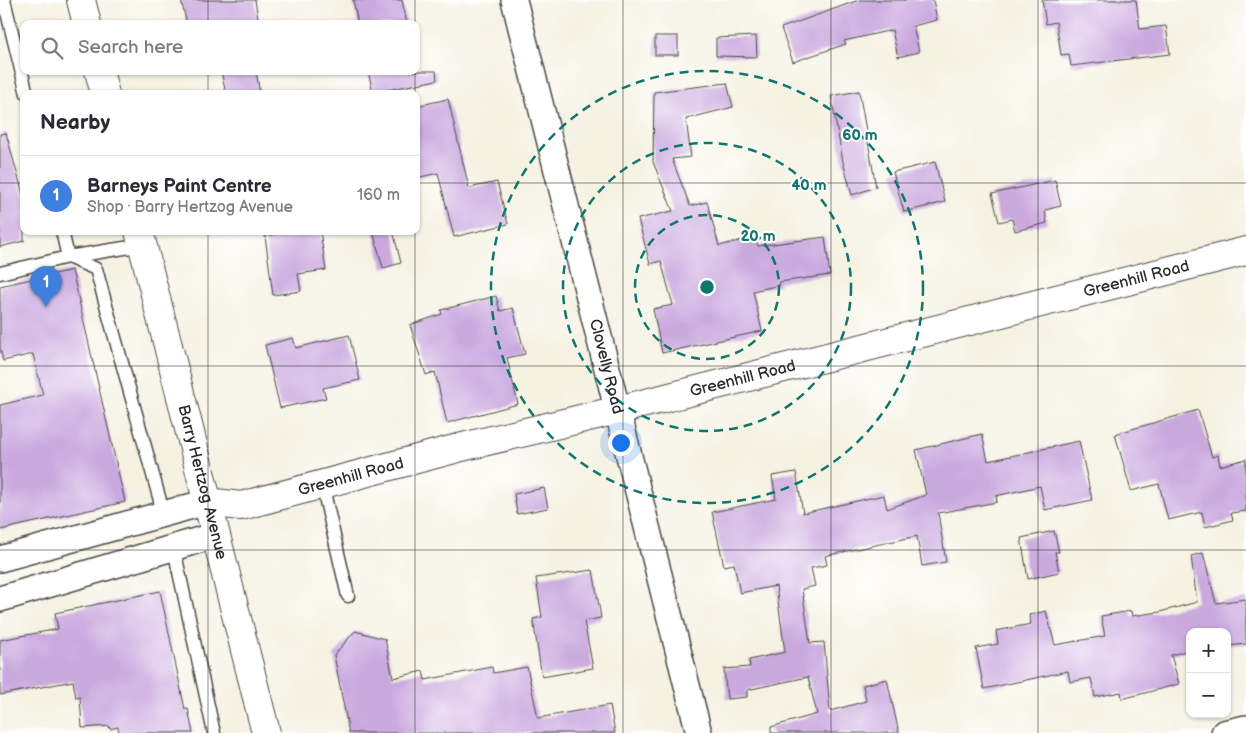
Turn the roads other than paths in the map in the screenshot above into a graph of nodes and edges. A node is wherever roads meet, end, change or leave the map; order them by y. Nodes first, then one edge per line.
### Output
1 (4, 0) edge
2 (82, 0) edge
3 (514, 0) edge
4 (86, 20) edge
5 (20, 65) edge
6 (22, 75) edge
7 (100, 75) edge
8 (26, 90) edge
9 (104, 90) edge
10 (63, 235) edge
11 (141, 238) edge
12 (1246, 251) edge
13 (68, 257) junction
14 (0, 273) edge
15 (618, 410) junction
16 (322, 484) junction
17 (207, 502) junction
18 (241, 506) junction
19 (164, 515) junction
20 (216, 535) junction
21 (174, 549) junction
22 (0, 559) edge
23 (348, 596) dead end
24 (0, 599) edge
25 (1246, 728) edge
26 (214, 733) edge
27 (266, 733) edge
28 (699, 733) edge
29 (1224, 733) edge

1 - 5 lane
2 - 4 street
3 - 15 street, Clovelly Road
6 - 8 lane
7 - 9 street
10 - 13 lane
11 - 13 lane
11 - 17 street, Barry Hertzog Avenue
12 - 15 street, Greenhill Road
13 - 14 lane
13 - 19 lane
15 - 16 street, Greenhill Road
15 - 28 street, Clovelly Road
16 - 18 street, Greenhill Road
16 - 23 lane
17 - 18 street, Greenhill Road
17 - 19 street, Greenhill Road
17 - 20 street, Barry Hertzog Avenue
18 - 20 street
19 - 22 street, Greenhill Road
20 - 21 street
20 - 27 street, Barry Hertzog Avenue
21 - 24 street
21 - 26 lane
25 - 29 street

